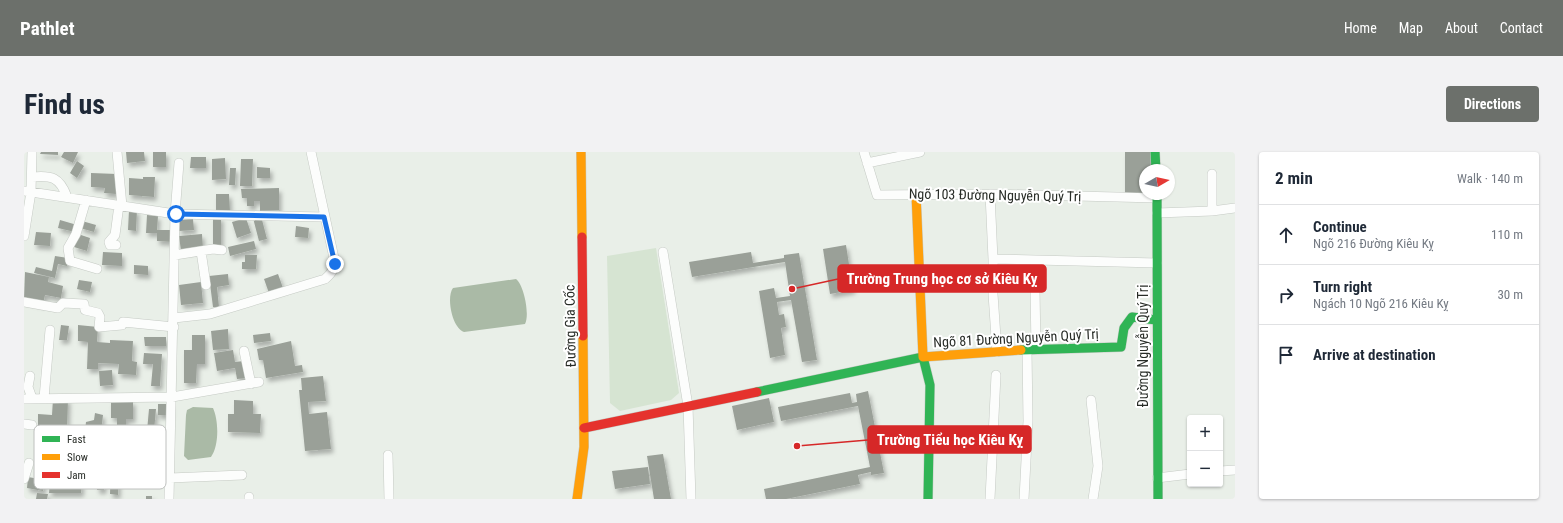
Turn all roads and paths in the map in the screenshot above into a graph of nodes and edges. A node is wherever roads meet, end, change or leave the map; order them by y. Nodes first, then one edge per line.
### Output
1 (32, 152) edge
2 (117, 152) edge
3 (311, 152) edge
4 (581, 152) edge
5 (864, 152) edge
6 (920, 152) edge
7 (1155, 152) edge
8 (179, 163) dead end
9 (867, 163) junction
10 (1156, 164) edge
11 (1212, 174) dead end
12 (32, 177) junction
13 (28, 191) edge
14 (916, 194) junction
15 (990, 194) junction
16 (1139, 196) edge
17 (67, 197) junction
18 (86, 200) junction
19 (1157, 200) edge
20 (120, 206) junction
21 (1235, 208) edge
22 (1212, 211) junction
23 (1158, 213) junction
24 (176, 214) junction
25 (324, 217) junction
26 (24, 236) edge
27 (116, 245) dead end
28 (222, 250) dead end
29 (201, 251) junction
30 (663, 252) dead end
31 (175, 255) junction
32 (993, 259) junction
33 (1157, 263) junction
34 (97, 269) dead end
35 (206, 285) dead end
36 (1035, 289) dead end
37 (24, 302) edge
38 (1156, 320) junction
39 (174, 322) junction
40 (50, 330) dead end
41 (1031, 350) junction
42 (244, 351) dead end
43 (997, 352) junction
44 (923, 357) junction
45 (996, 375) dead end
46 (30, 376) dead end
47 (172, 397) junction
48 (28, 398) edge
49 (44, 398) junction
50 (1091, 400) dead end
51 (688, 406) junction
52 (584, 428) junction
53 (388, 455) dead end
54 (30, 463) dead end
55 (1223, 470) edge
56 (1235, 470) edge
57 (1187, 474) edge
58 (242, 475) dead end
59 (170, 478) junction
60 (1157, 478) junction
61 (24, 479) edge
62 (169, 499) edge
63 (389, 499) edge
64 (577, 499) edge
65 (691, 499) edge
66 (928, 499) edge
67 (990, 499) edge
68 (1024, 499) edge
69 (1093, 499) edge
70 (1158, 499) edge

1 - 12 street
2 - 20 street
3 - 25 street
4 - 52 street, Đường Gia Cốc
5 - 9 street, Ngõ 103 Đường Nguyễn Quý Trị
6 - 9 street
7 - 10 street
8 - 24 street
9 - 14 street, Ngõ 103 Đường Nguyễn Quý Trị
11 - 22 street
12 - 13 street
12 - 17 street
13 - 17 street
13 - 26 street
14 - 15 street, Ngõ 103 Đường Nguyễn Quý Trị
14 - 44 street, Ngõ 81 Đường Nguyễn Quý Trị
15 - 16 street, Ngõ 103 Đường Nguyễn Quý Trị
15 - 32 street
17 - 18 street
18 - 20 street
18 - 34 street
19 - 23 street, Đường Nguyễn Quý Trị
20 - 24 street
20 - 27 street
21 - 22 street
22 - 23 street
23 - 33 street, Đường Nguyễn Quý Trị
24 - 25 street
24 - 31 street
25 - 39 street
28 - 29 street
29 - 31 street
29 - 35 street
30 - 51 street
31 - 39 street
32 - 33 street
32 - 43 street
33 - 38 street, Đường Nguyễn Quý Trị
36 - 41 street
37 - 39 street
38 - 41 street, Ngõ 81 Đường Nguyễn Quý Trị
38 - 60 street, Đường Nguyễn Quý Trị
39 - 47 street
40 - 49 street
41 - 43 street, Ngõ 81 Đường Nguyễn Quý Trị
41 - 68 street
42 - 47 street
43 - 44 street, Ngõ 81 Đường Nguyễn Quý Trị
44 - 51 street
44 - 66 street
45 - 67 street
46 - 48 street
47 - 49 street
47 - 59 street
48 - 49 street
50 - 69 street
51 - 52 street
51 - 65 street
52 - 64 street, Đường Gia Cốc
53 - 63 street
54 - 61 street
55 - 56 street
57 - 60 street
58 - 59 street
59 - 62 street
60 - 70 street, Đường Nguyễn Quý Trị

